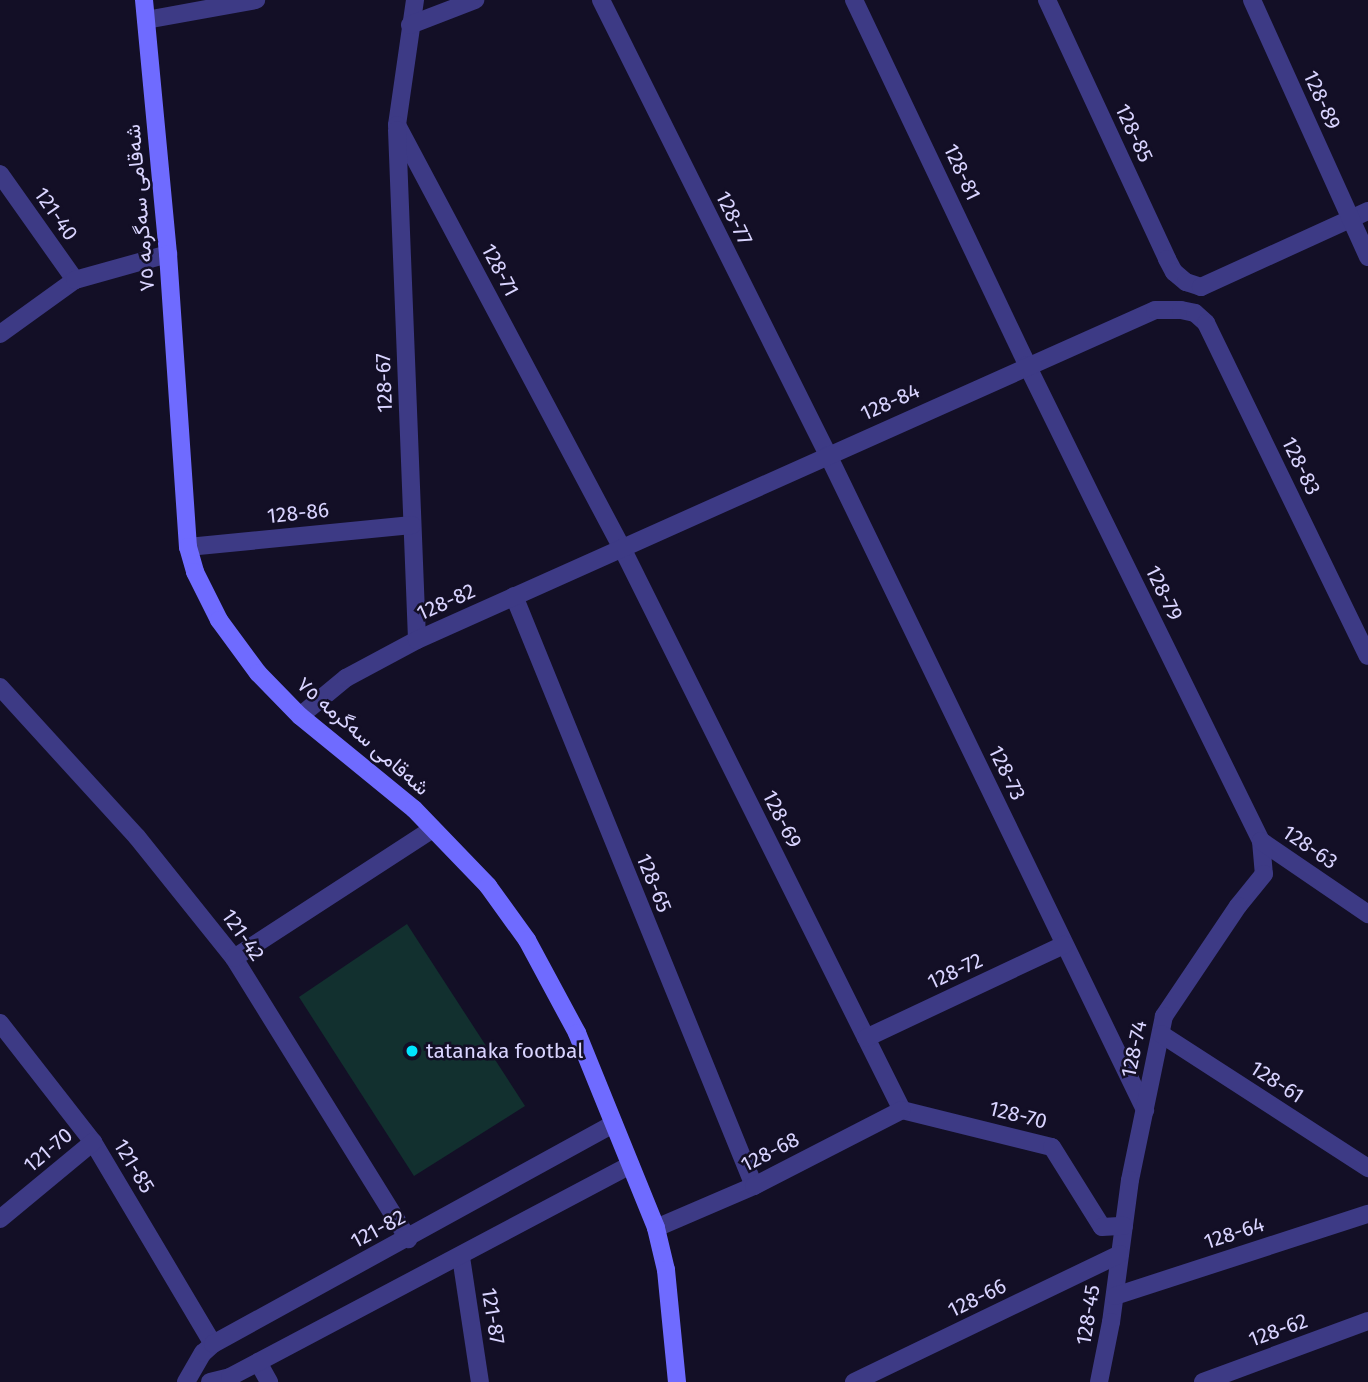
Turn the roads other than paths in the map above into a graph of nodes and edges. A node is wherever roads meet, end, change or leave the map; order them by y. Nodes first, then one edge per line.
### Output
1 (144, 0) edge
2 (256, 0) edge
3 (415, 0) edge
4 (475, 0) edge
5 (601, 0) edge
6 (854, 0) edge
7 (1046, 0) edge
8 (1252, 0) edge
9 (442, 6) edge
10 (146, 20) junction
11 (410, 25) junction
12 (397, 125) junction
13 (0, 174) edge
14 (1368, 211) edge
15 (1350, 219) junction
16 (168, 254) junction
17 (1368, 257) edge
18 (75, 280) junction
19 (1181, 310) joint
20 (0, 334) edge
21 (1027, 365) junction
22 (828, 455) junction
23 (412, 525) junction
24 (188, 547) junction
25 (622, 548) junction
26 (514, 596) junction
27 (417, 640) junction
28 (1368, 656) edge
29 (0, 687) edge
30 (300, 716) junction
31 (433, 829) junction
32 (1261, 841) junction
33 (1368, 914) edge
34 (1064, 945) junction
35 (234, 958) junction
36 (0, 1023) edge
37 (1161, 1034) junction
38 (866, 1038) junction
39 (902, 1110) junction
40 (1144, 1110) junction
41 (613, 1124) junction
42 (93, 1142) junction
43 (630, 1165) junction
44 (1368, 1168) edge
45 (754, 1186) junction
46 (1368, 1214) edge
47 (0, 1220) edge
48 (1124, 1226) junction
49 (656, 1228) junction
50 (408, 1239) junction
51 (1120, 1254) junction
52 (461, 1257) junction
53 (1115, 1296) junction
54 (1368, 1321) edge
55 (213, 1344) junction
56 (258, 1362) junction
57 (193, 1381) edge
58 (210, 1382) edge
59 (269, 1382) edge
60 (480, 1382) edge
61 (677, 1382) edge
62 (854, 1382) edge
63 (1099, 1382) edge
64 (1203, 1382) edge

1 - 10 street, شەقامی سەگرمە ٧٥
2 - 10 street
3 - 11 street
4 - 9 street
5 - 22 street, 128-77
6 - 21 street, 128-81
7 - 15 street, 128-85
8 - 15 street, 128-89
9 - 11 street
10 - 16 street, شەقامی سەگرمە ٧٥
11 - 12 street
12 - 23 street, 128-67
12 - 25 street, 128-71
13 - 18 street, 121-40
14 - 15 street
15 - 17 street, 128-89
16 - 18 street
16 - 24 street, شەقامی سەگرمە ٧٥
18 - 20 street
19 - 21 street, 128-84
19 - 28 street, 128-83
21 - 22 street, 128-84
21 - 32 street, 128-79
22 - 25 street, 128-84
22 - 34 street, 128-73
23 - 24 street, 128-86
23 - 27 street, 128-67
24 - 30 street, شەقامی سەگرمە ٧٥
25 - 26 street, 128-82
25 - 38 street, 128-69
26 - 27 street, 128-82
26 - 45 street, 128-65
27 - 30 street, 128-82
29 - 35 street, 121-42
30 - 31 street, شەقامی سەگرمە ٧٥
31 - 35 street
31 - 41 street, شەقامی سەگرمە ٧٥
32 - 33 street, 128-63
32 - 37 street, 128-74
34 - 38 street, 128-72
34 - 40 street, 128-73
35 - 50 street, 121-42
36 - 42 street, 121-85
37 - 40 street, 128-74
37 - 44 street, 128-61
38 - 39 street, 128-69
39 - 45 street, 128-68
39 - 48 street, 128-70
40 - 48 street, 128-74
41 - 43 street, شەقامی سەگرمە ٧٥
41 - 50 street, 121-82
42 - 47 street, 121-70
42 - 55 street, 121-85
43 - 49 street, شەقامی سەگرمە ٧٥
43 - 52 street
45 - 49 street, 128-68
46 - 53 street, 128-64
48 - 51 street, 128-74
49 - 61 street, شەقامی سەگرمە ٧٥
50 - 55 street, 121-82
51 - 53 street, 128-45
51 - 62 street, 128-66
52 - 56 street
52 - 60 street, 121-87
53 - 63 street, 128-45
54 - 64 street, 128-62
55 - 57 street, 121-82
56 - 58 street
56 - 59 street

